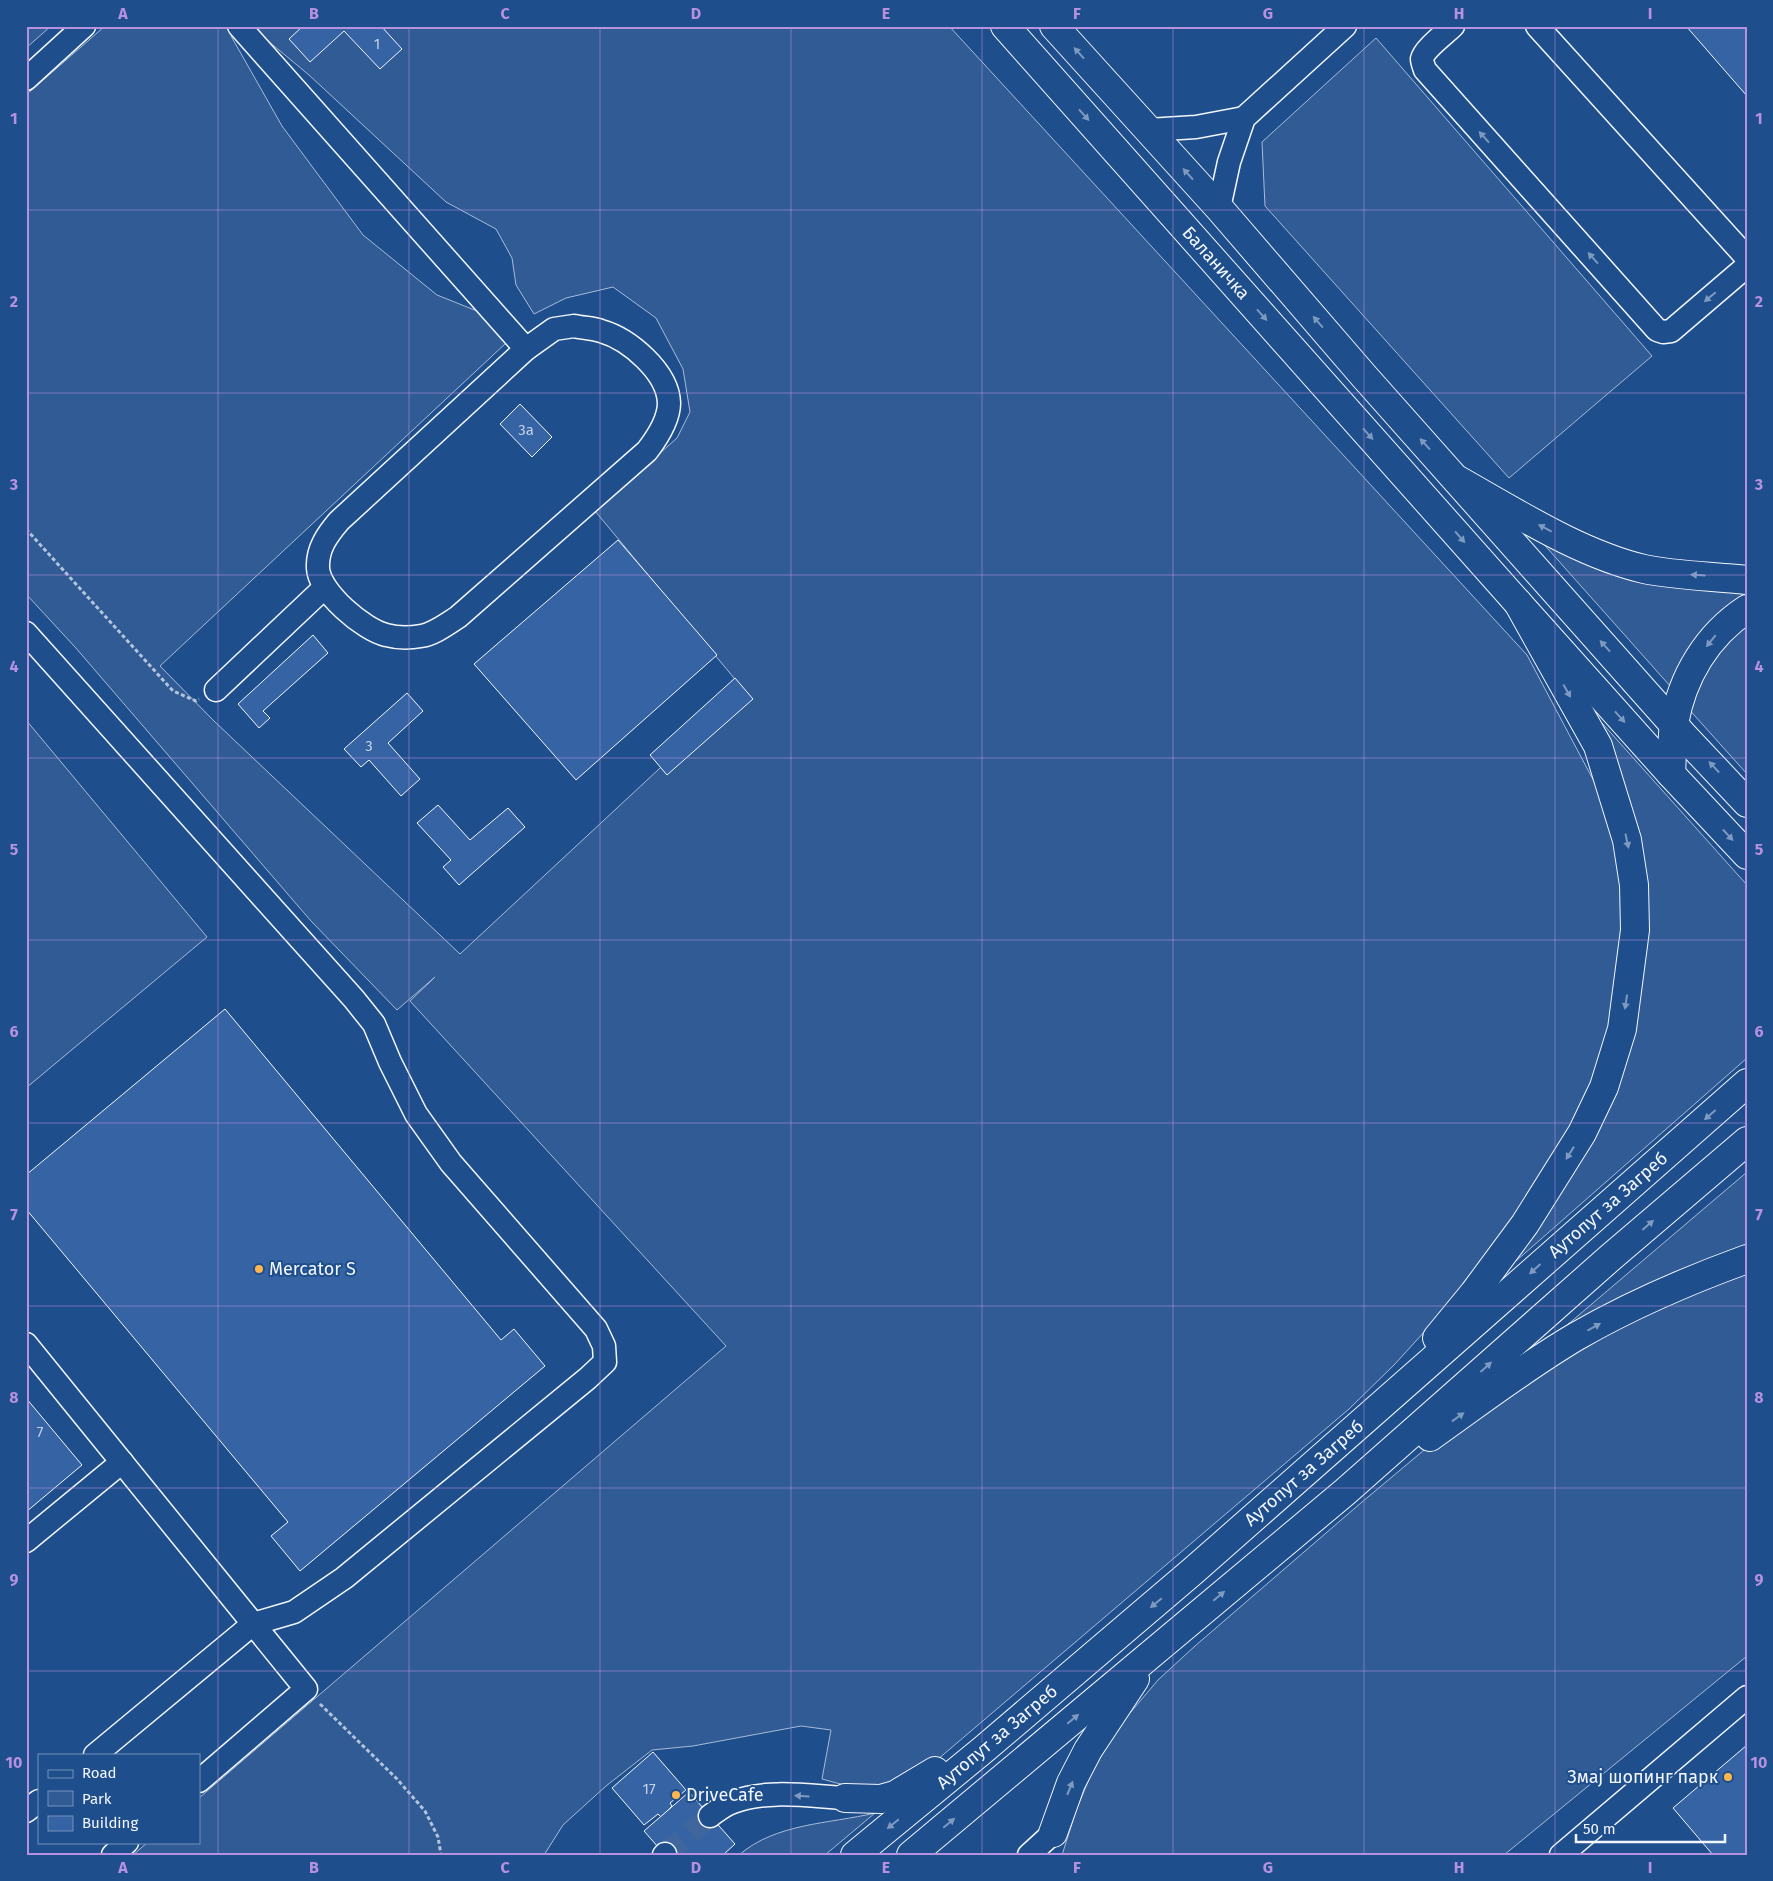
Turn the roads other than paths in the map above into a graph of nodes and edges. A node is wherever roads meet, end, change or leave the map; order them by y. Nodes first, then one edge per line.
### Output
1 (84, 26) edge
2 (239, 26) edge
3 (1005, 26) edge
4 (1054, 26) edge
5 (1345, 26) edge
6 (1453, 26) edge
7 (1537, 26) edge
8 (26, 79) edge
9 (1244, 118) junction
10 (1148, 130) junction
11 (1219, 208) junction
12 (1747, 258) edge
13 (1747, 266) edge
14 (526, 349) junction
15 (1362, 375) junction
16 (1336, 397) junction
17 (1458, 480) junction
18 (1747, 580) edge
19 (324, 588) junction
20 (1518, 603) junction
21 (1747, 609) edge
22 (26, 633) edge
23 (216, 690) road end
24 (1674, 724) junction
25 (1671, 774) junction
26 (1747, 803) edge
27 (1747, 855) edge
28 (1747, 1084) edge
29 (1747, 1141) edge
30 (1747, 1259) edge
31 (26, 1344) edge
32 (1377, 1409) junction
33 (122, 1462) junction
34 (1345, 1492) junction
35 (26, 1541) edge
36 (253, 1624) junction
37 (1155, 1650) junction
38 (1747, 1697) edge
39 (984, 1749) junction
40 (95, 1754) edge
41 (200, 1780) edge
42 (844, 1798) joint
43 (38, 1802) edge
44 (26, 1811) edge
45 (710, 1816) tunnel mouth
46 (125, 1844) edge
47 (1050, 1844) edge
48 (113, 1855) edge
49 (855, 1855) edge
50 (911, 1855) edge
51 (1029, 1855) edge
52 (1561, 1855) edge

1 - 8 street
2 - 14 street
3 -> 16 main road, Баланичка
10 -> 4 main road
5 - 9 street
13 -> 6 street
7 - 12 street
9 - 10 street
9 - 11 street
11 -> 10 main road
15 -> 11 main road
14 - 19 street
14 - 19 street
15 - 16 main road
17 -> 15 main road
16 -> 20 main road, Баланичка
18 -> 17 main road
24 -> 17 main road
19 - 23 street
20 -> 25 main road
20 -> 32 main road
21 -> 24 main road
22 - 36 street
24 - 25 main road
26 -> 24 main road
25 -> 27 main road
28 -> 32 main road, Аутопут за Загреб
34 -> 29 main road, Аутопут за Загреб
34 -> 30 main road
31 - 33 street
32 -> 39 main road, Аутопут за Загреб
33 - 35 street
33 - 36 street
37 -> 34 main road, Аутопут за Загреб
36 - 40 street
36 - 41 street
47 -> 37 main road
50 -> 37 main road, Аутопут за Загреб
38 - 52 street
39 - 42 main road
39 -> 49 main road, Аутопут за Загреб
42 -> 45 street
43 - 44 street
46 - 48 street
47 - 51 street

